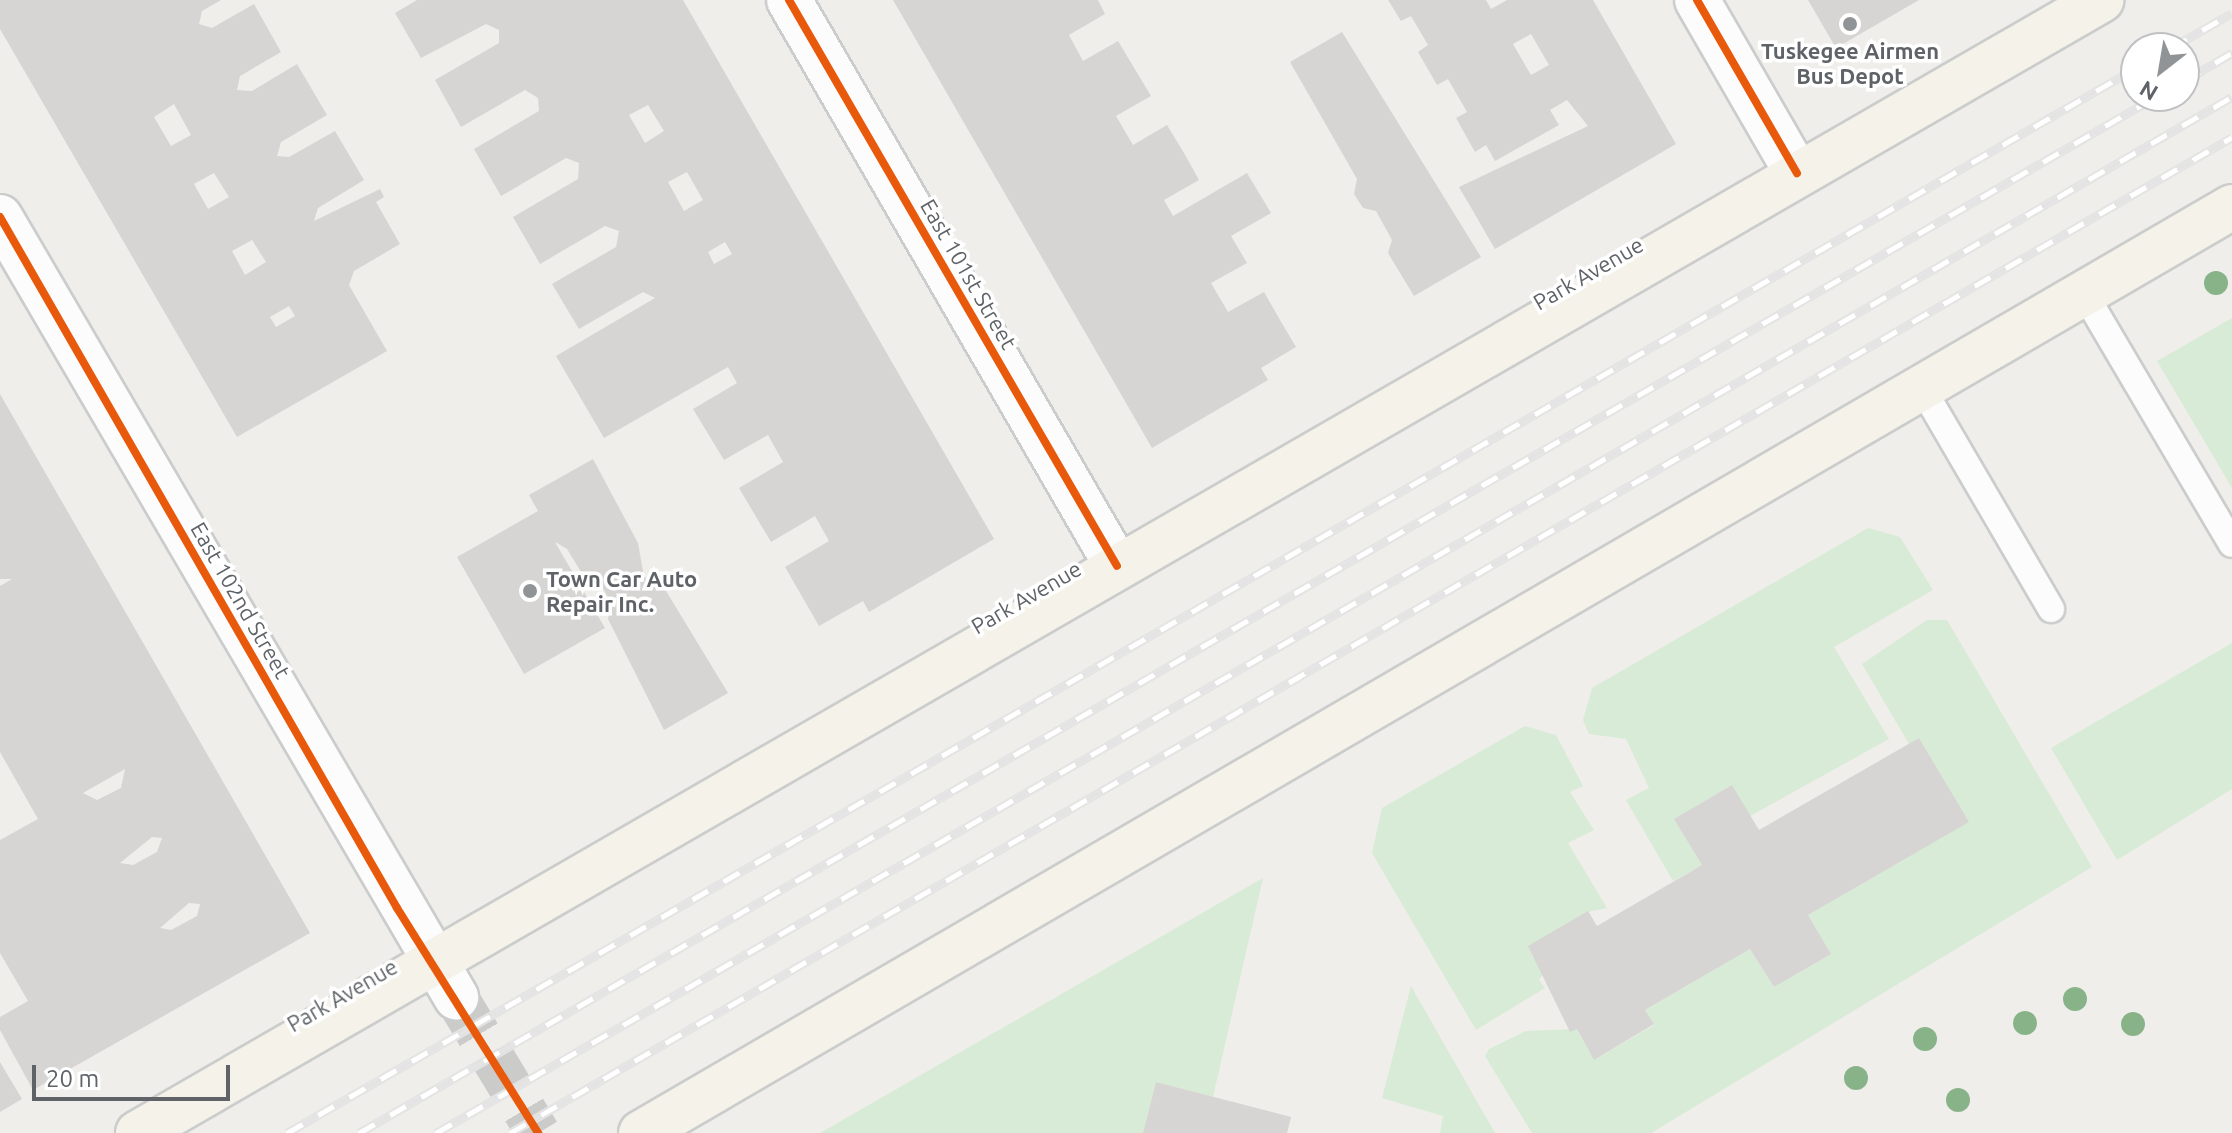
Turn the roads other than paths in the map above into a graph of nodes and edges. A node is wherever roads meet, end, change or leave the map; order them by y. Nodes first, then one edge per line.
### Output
1 (789, 0) edge
2 (1697, 0) edge
3 (2101, 0) edge
4 (1797, 173) junction
5 (2232, 207) edge
6 (0, 217) edge
7 (2084, 293) junction
8 (1922, 388) junction
9 (2232, 544) edge
10 (1117, 566) junction
11 (2051, 609) dead end
12 (444, 980) junction
13 (138, 1133) edge
14 (641, 1133) edge

1 - 10 street, East 101st Street
2 - 4 street
3 - 4 main road, Park Avenue
4 - 10 main road, Park Avenue
5 - 7 main road
6 - 12 street, East 102nd Street
7 - 8 main road
7 - 9 lane
8 - 11 lane
8 - 14 main road
10 - 12 main road, Park Avenue
12 - 13 main road, Park Avenue

